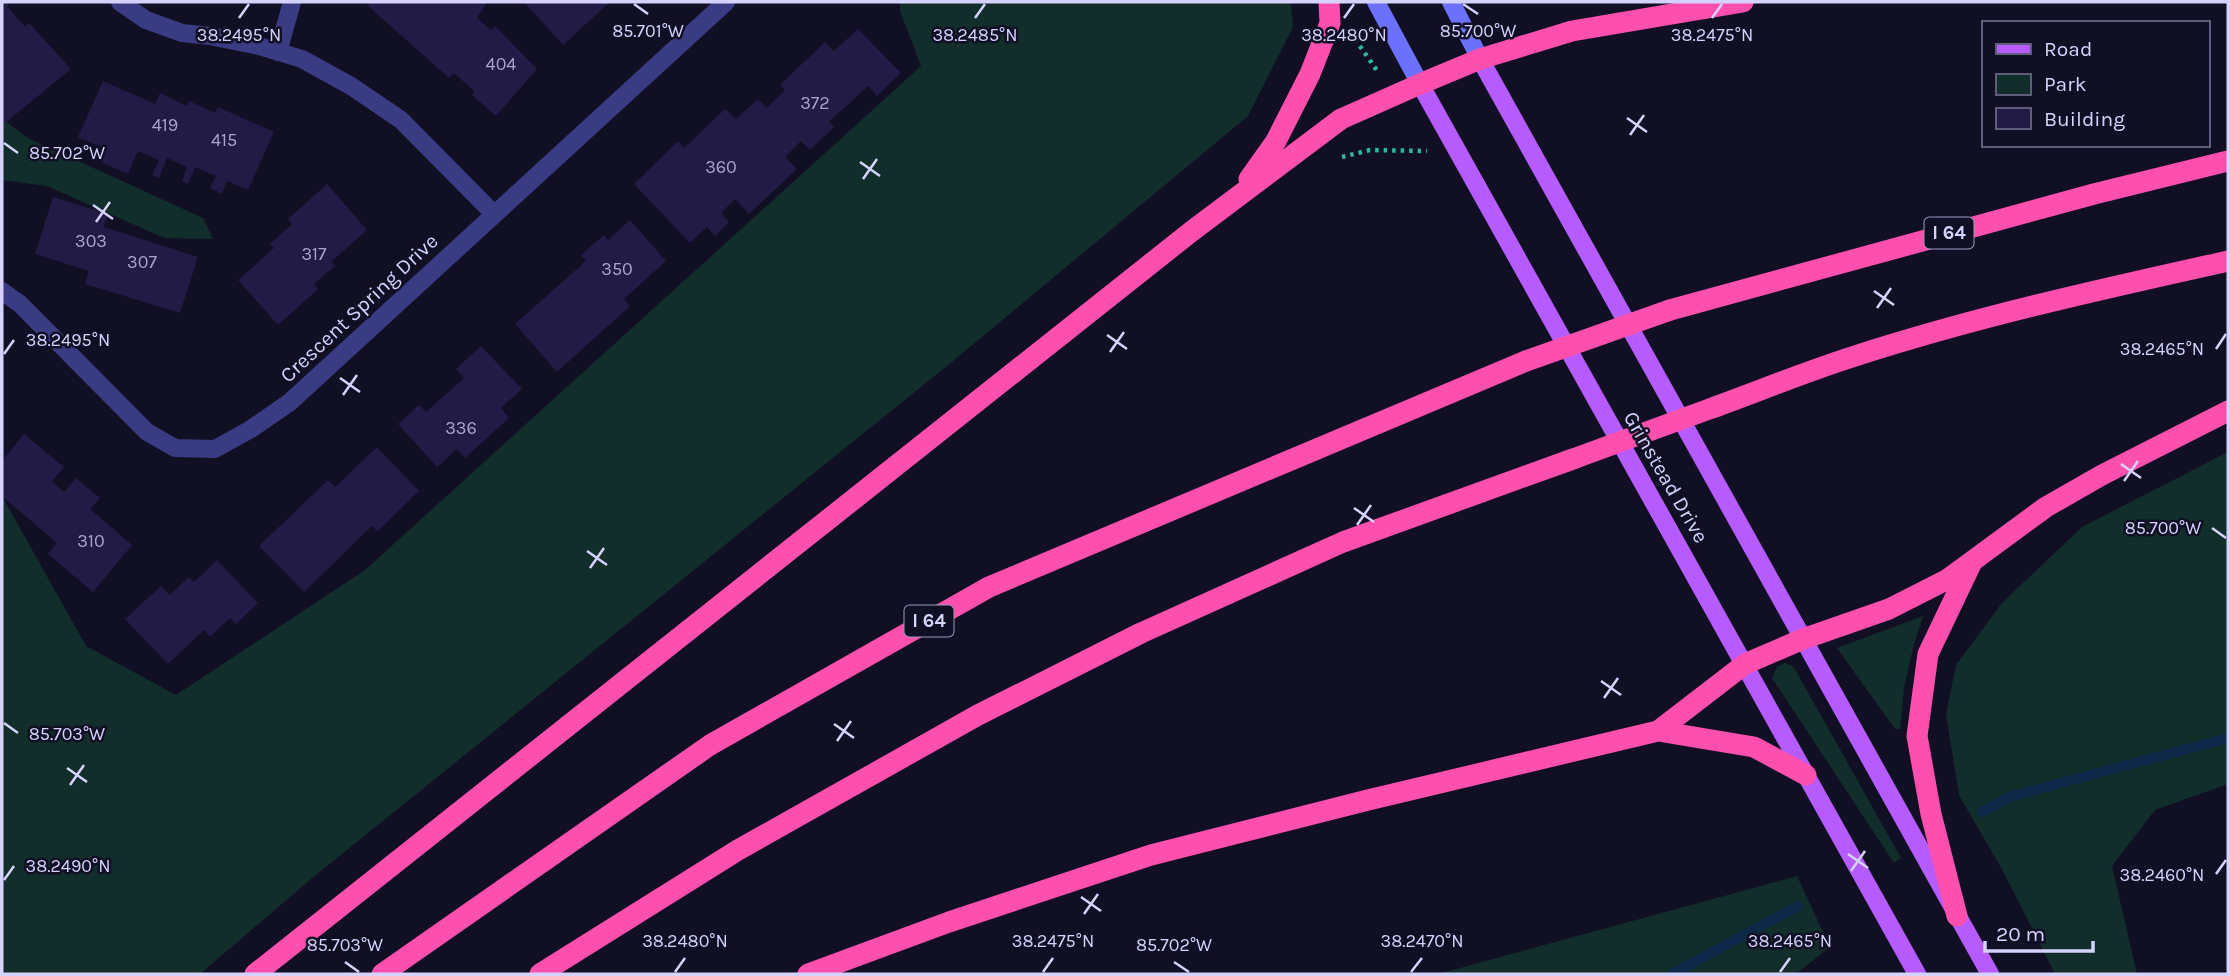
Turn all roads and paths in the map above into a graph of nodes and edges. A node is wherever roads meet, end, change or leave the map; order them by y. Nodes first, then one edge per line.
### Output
1 (292, 2) edge
2 (726, 2) edge
3 (1329, 2) edge
4 (1376, 2) edge
5 (1451, 2) edge
6 (1743, 2) edge
7 (126, 6) edge
8 (278, 52) junction
9 (1480, 59) junction
10 (1420, 84) junction
11 (1430, 152) dead end
12 (1337, 158) dead end
13 (2228, 161) edge
14 (1237, 197) junction
15 (494, 214) junction
16 (2228, 261) edge
17 (2, 291) edge
18 (2228, 411) edge
19 (1972, 561) junction
20 (1803, 639) junction
21 (1745, 664) junction
22 (1658, 730) junction
23 (1806, 775) junction
24 (1957, 916) junction
25 (255, 974) edge
26 (382, 974) edge
27 (540, 974) edge
28 (808, 974) edge
29 (1917, 974) edge
30 (1990, 974) edge

1 - 8 street
2 - 15 street, Crescent Spring Drive
3 - 14 highway
4 - 10 street, Grinstead Drive
5 - 9 street, Grinstead Drive
6 - 9 highway
7 - 8 street
8 - 15 street
9 - 10 highway
9 - 20 main road, Grinstead Drive
10 - 14 highway
10 - 21 main road, Grinstead Drive
11 - 12 path
13 - 26 highway, I 64, bridge
14 - 25 highway
15 - 17 street, Crescent Spring Drive
16 - 27 highway, bridge
18 - 19 highway
19 - 20 highway
19 - 24 highway
20 - 21 highway
20 - 24 main road, Grinstead Drive
21 - 22 highway
21 - 23 main road, Grinstead Drive
22 - 23 highway
22 - 28 highway
23 - 29 main road, Grinstead Drive
24 - 30 main road, Grinstead Drive

